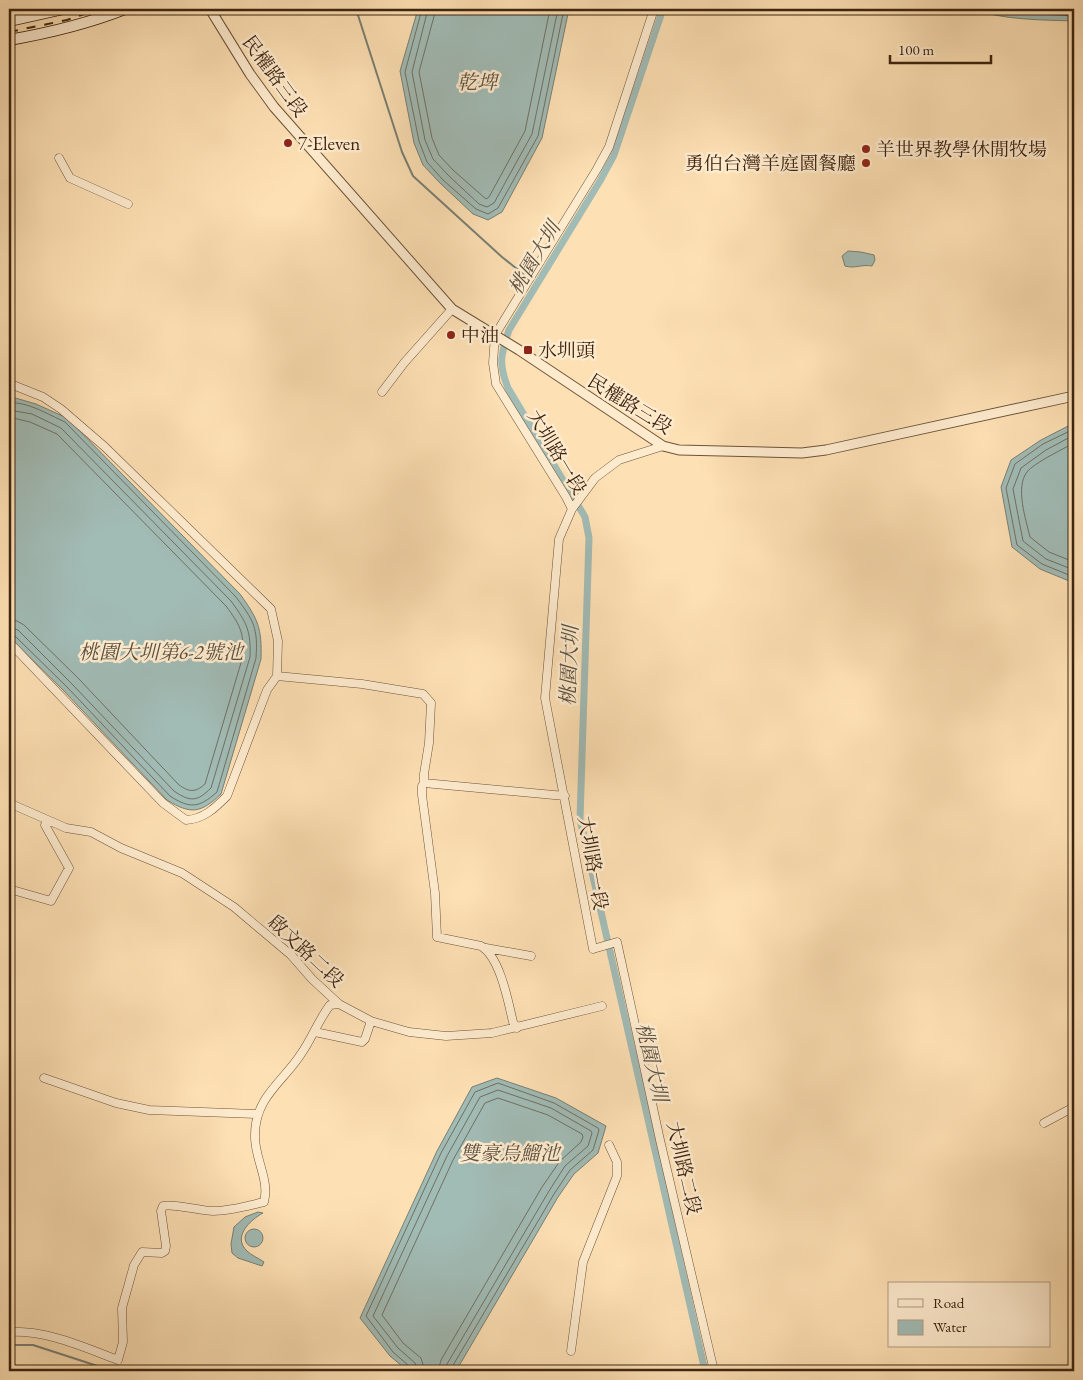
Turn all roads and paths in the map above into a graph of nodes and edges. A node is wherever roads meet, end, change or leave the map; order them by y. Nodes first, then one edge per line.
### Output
1 (63, 9) edge
2 (125, 9) edge
3 (210, 9) edge
4 (654, 9) edge
5 (9, 21) edge
6 (9, 40) edge
7 (59, 158) dead end
8 (128, 204) dead end
9 (452, 309) junction
10 (496, 335) junction
11 (9, 386) edge
12 (382, 392) dead end
13 (1074, 396) edge
14 (663, 446) junction
15 (573, 507) junction
16 (9, 642) edge
17 (277, 676) junction
18 (424, 783) junction
19 (565, 796) junction
20 (9, 803) edge
21 (47, 820) junction
22 (9, 890) edge
23 (617, 942) joint
24 (486, 948) junction
25 (531, 956) dead end
26 (339, 1004) junction
27 (602, 1006) dead end
28 (372, 1022) junction
29 (517, 1028) junction
30 (315, 1032) junction
31 (44, 1078) dead end
32 (1074, 1107) edge
33 (258, 1114) junction
34 (1044, 1122) dead end
35 (609, 1145) dead end
36 (9, 1332) edge
37 (571, 1351) dead end
38 (714, 1371) edge

1 - 5 main road
2 - 6 main road
3 - 9 street, 民權路三段
4 - 10 street, 大圳路一段
7 - 8 street
9 - 10 street, 民權路三段
9 - 12 street
10 - 14 street, 民權路三段
10 - 15 street, 大圳路一段
11 - 17 street
13 - 14 street, 民權路三段
14 - 15 street
15 - 19 street, 大圳路一段
16 - 17 street
17 - 18 street
18 - 19 street
18 - 24 street
19 - 23 street, 大圳路一段
20 - 21 street, 啟文路二段
21 - 22 street
21 - 26 street, 啟文路二段
23 - 38 street, 大圳路二段
24 - 25 street
24 - 29 street
26 - 28 street, 啟文路二段
26 - 30 street
27 - 29 street, 啟文路二段
28 - 29 street, 啟文路二段
28 - 30 street
30 - 33 street
31 - 33 street
32 - 34 street
33 - 36 street
35 - 37 street

